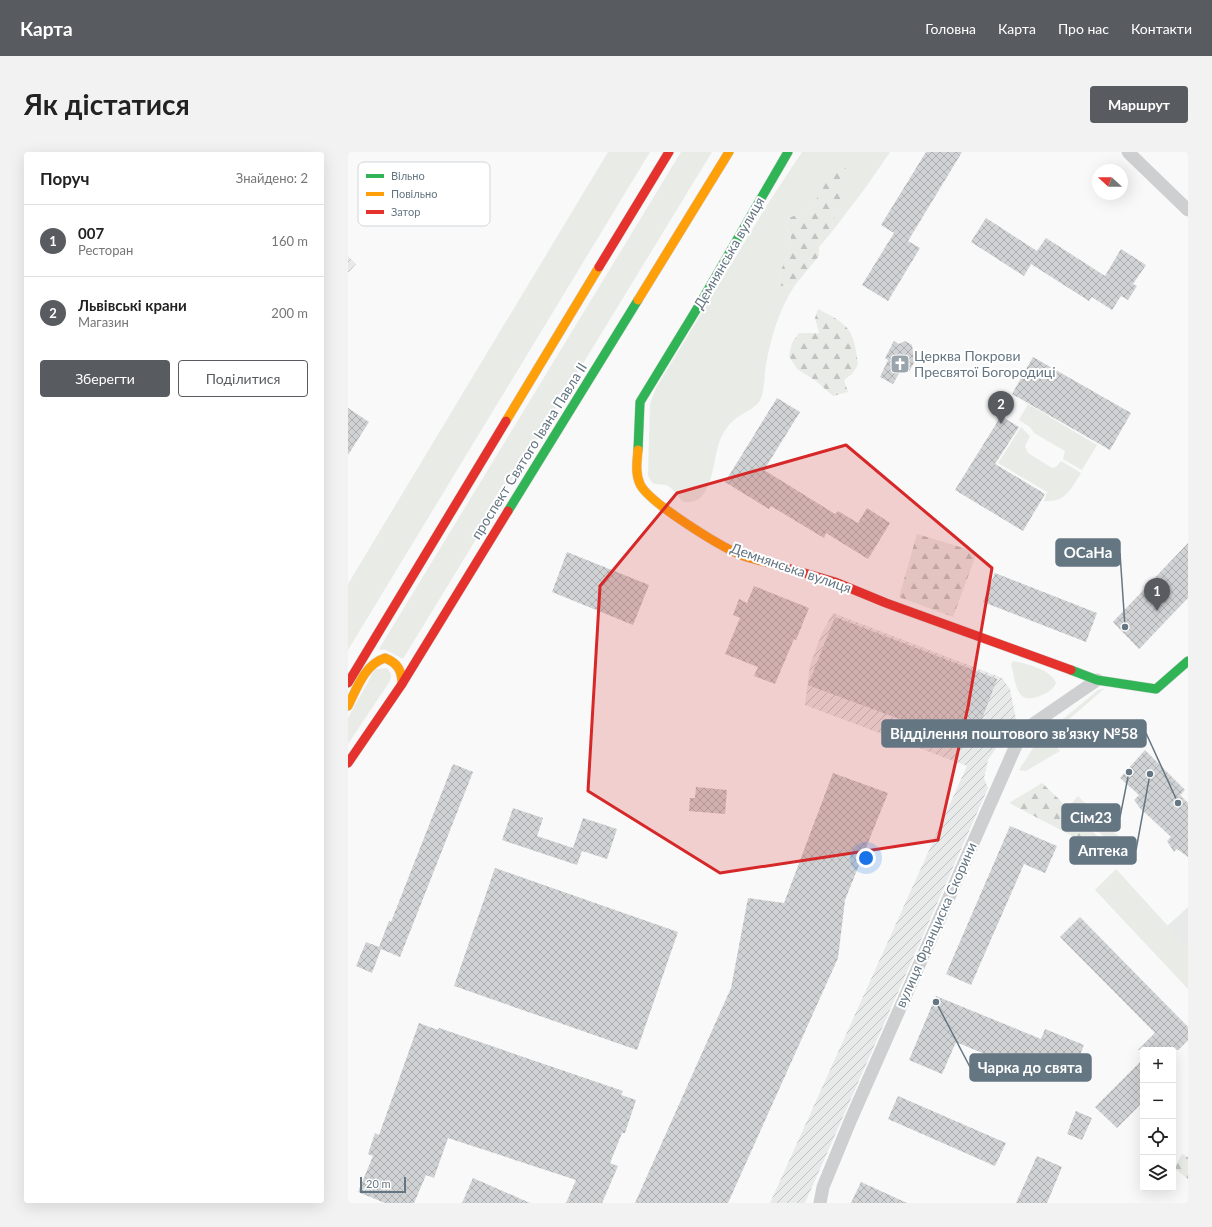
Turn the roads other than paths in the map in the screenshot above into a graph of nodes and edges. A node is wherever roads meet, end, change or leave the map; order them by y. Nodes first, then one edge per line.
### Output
1 (669, 152) edge
2 (729, 152) edge
3 (788, 152) edge
4 (1128, 152) edge
5 (1188, 210) edge
6 (1188, 661) edge
7 (1097, 680) junction
8 (348, 683) edge
9 (402, 684) junction
10 (348, 706) edge
11 (348, 763) edge
12 (820, 1203) edge

1 - 8 main road
2 - 9 main road, проспект Святого Івана Павла II
3 - 7 main road, Демнянська вулиця
4 - 5 street
6 - 7 main road, Демнянська вулиця
7 - 12 street, вулиця Франциска Скорини
9 - 10 main road
9 - 11 main road, проспект Святого Івана Павла II

